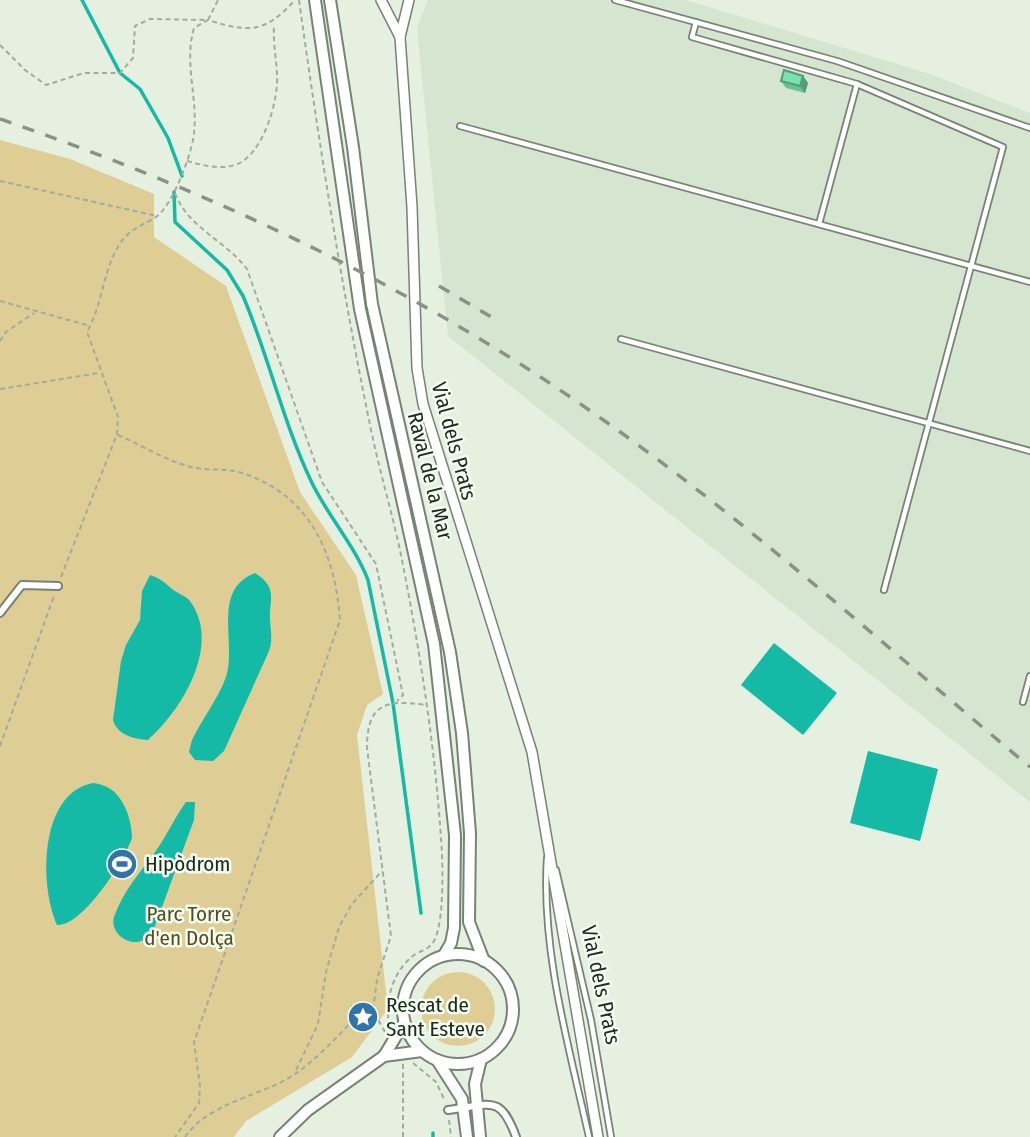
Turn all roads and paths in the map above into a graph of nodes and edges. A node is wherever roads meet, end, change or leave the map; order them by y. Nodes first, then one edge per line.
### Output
1 (218, 0) edge
2 (297, 0) edge
3 (315, 0) edge
4 (330, 0) edge
5 (382, 0) edge
6 (408, 0) edge
7 (615, 0) edge
8 (208, 20) junction
9 (696, 22) junction
10 (274, 24) junction
11 (400, 37) junction
12 (0, 45) edge
13 (857, 84) junction
14 (460, 126) dead end
15 (1030, 128) edge
16 (186, 161) junction
17 (0, 181) edge
18 (174, 192) junction
19 (158, 216) junction
20 (819, 224) junction
21 (971, 266) junction
22 (1030, 282) edge
23 (0, 301) edge
24 (35, 312) junction
25 (91, 326) junction
26 (621, 339) dead end
27 (0, 341) edge
28 (101, 373) junction
29 (0, 388) edge
30 (929, 423) junction
31 (117, 434) junction
32 (1030, 451) edge
33 (58, 586) junction
34 (884, 590) dead end
35 (0, 612) edge
36 (1030, 676) edge
37 (397, 701) junction
38 (1023, 702) dead end
39 (426, 705) junction
40 (0, 746) edge
41 (548, 843) junction
42 (382, 871) junction
43 (444, 955) junction
44 (484, 961) junction
45 (373, 1011) junction
46 (404, 1023) junction
47 (394, 1039) junction
48 (422, 1051) junction
49 (403, 1052) junction
50 (384, 1056) junction
51 (481, 1059) junction
52 (437, 1060) junction
53 (294, 1074) junction
54 (477, 1107) junction
55 (464, 1108) junction
56 (448, 1110) junction
57 (175, 1137) edge
58 (184, 1137) edge
59 (280, 1137) edge
60 (403, 1137) edge
61 (451, 1137) edge
62 (467, 1137) edge
63 (480, 1137) edge
64 (516, 1137) edge
65 (589, 1137) edge
66 (598, 1137) edge
67 (611, 1137) edge

1 - 8 path
2 - 10 path
2 - 39 path
3 - 43 street, Raval de la Mar
4 - 44 street, Raval de la Mar
5 - 11 street, Vial dels Prats
6 - 11 street, Vial dels Prats
7 - 9 lane
8 - 10 path
8 - 12 path
8 - 16 path
9 - 13 lane
9 - 15 lane
10 - 16 path
11 - 41 street, Vial dels Prats
13 - 20 lane
13 - 21 lane
14 - 20 lane
16 - 18 path
17 - 19 path
18 - 19 path
18 - 37 path
19 - 25 path
20 - 21 lane
21 - 22 lane
21 - 30 lane
23 - 24 path
24 - 25 path
24 - 27 path
25 - 28 path
26 - 30 lane
28 - 29 path
28 - 31 path
30 - 32 lane
30 - 34 lane
31 - 33 path
31 - 57 path
33 - 35 street
33 - 40 path
36 - 38 lane
37 - 39 path
37 - 42 path
39 - 47 path
41 - 65 lane, Vial dels Prats
41 - 66 street, Vial dels Prats
41 - 67 lane, Vial dels Prats
42 - 45 path
42 - 53 path
43 - 44 street
43 - 46 street
44 - 51 street, Raval de la Mar
45 - 47 path
45 - 53 path
46 - 47 street
46 - 48 street
47 - 50 street
48 - 49 street
48 - 52 street
49 - 50 street
49 - 56 path
49 - 60 path
50 - 59 street
51 - 52 street
51 - 54 street
52 - 55 street
53 - 58 path
54 - 55 street
54 - 63 street
54 - 64 street
55 - 56 street
55 - 62 street
56 - 61 path

